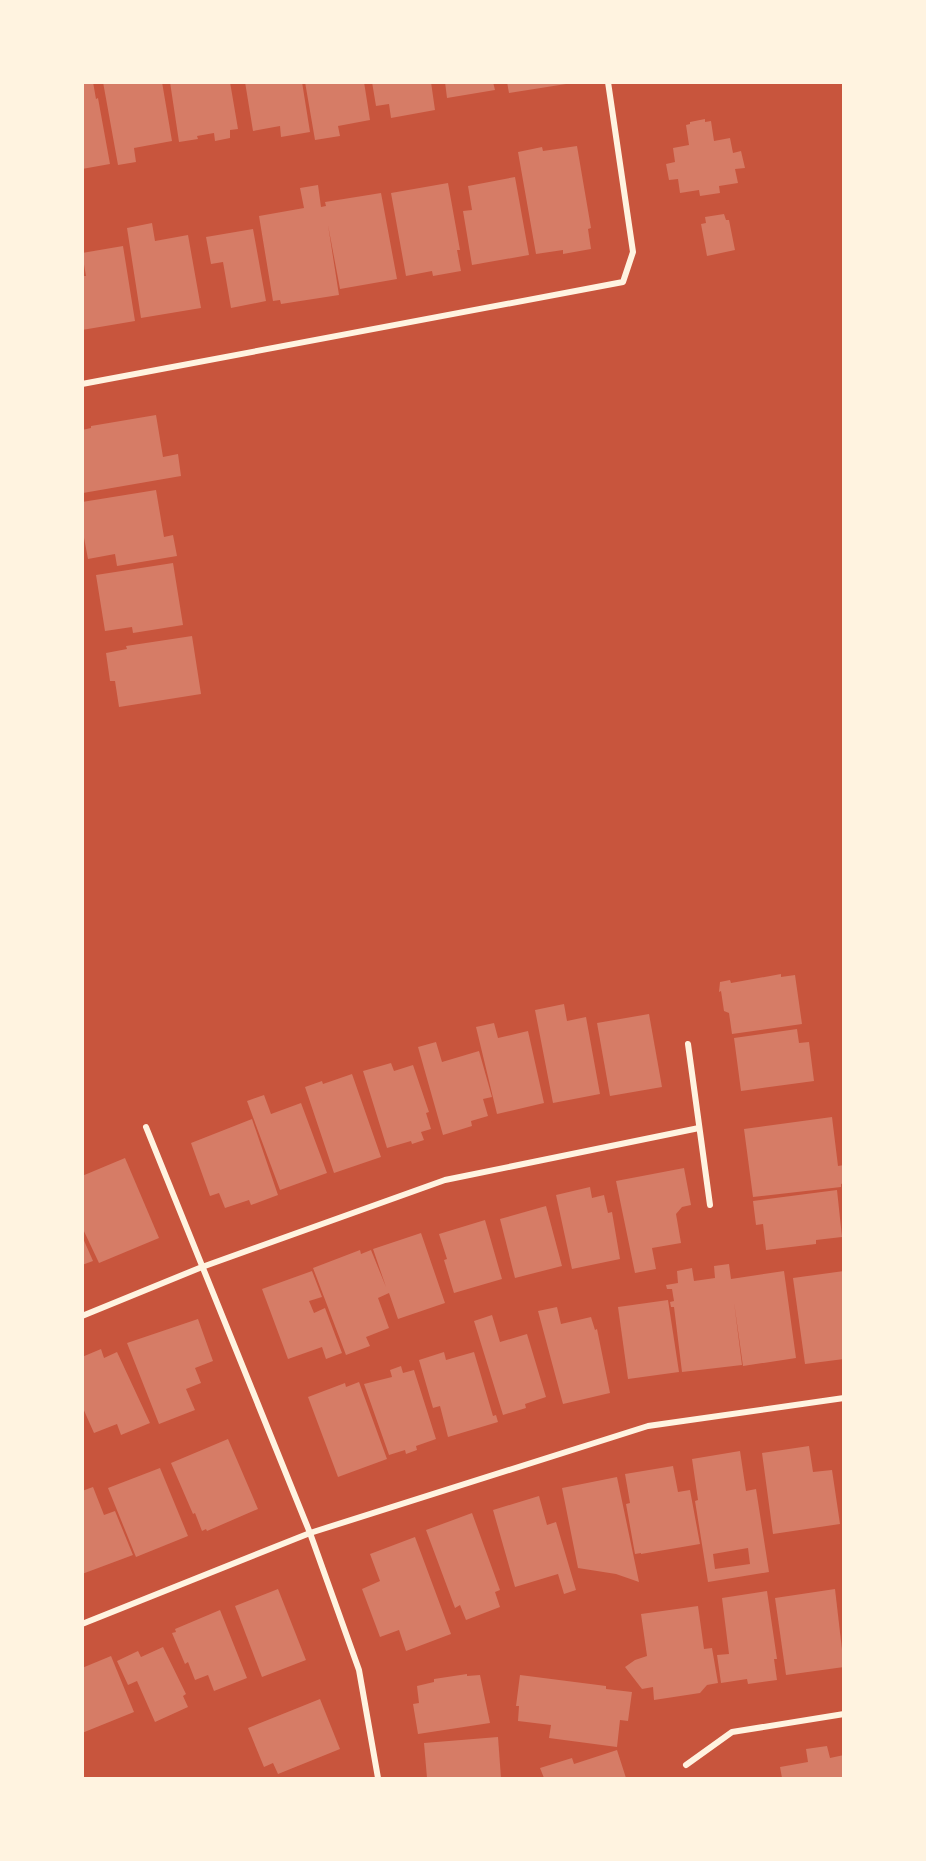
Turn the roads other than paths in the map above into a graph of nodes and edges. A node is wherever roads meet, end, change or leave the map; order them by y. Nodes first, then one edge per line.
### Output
1 (608, 82) edge
2 (82, 384) edge
3 (688, 1044) dead end
4 (146, 1127) dead end
5 (699, 1128) junction
6 (710, 1205) dead end
7 (202, 1267) junction
8 (82, 1316) edge
9 (843, 1398) edge
10 (310, 1533) junction
11 (82, 1623) edge
12 (843, 1714) edge
13 (686, 1765) dead end
14 (378, 1779) edge

1 - 2 street
3 - 5 street
4 - 7 street
5 - 6 street
5 - 7 street
7 - 8 street
7 - 10 street
9 - 10 street
10 - 11 street
10 - 14 street
12 - 13 street

